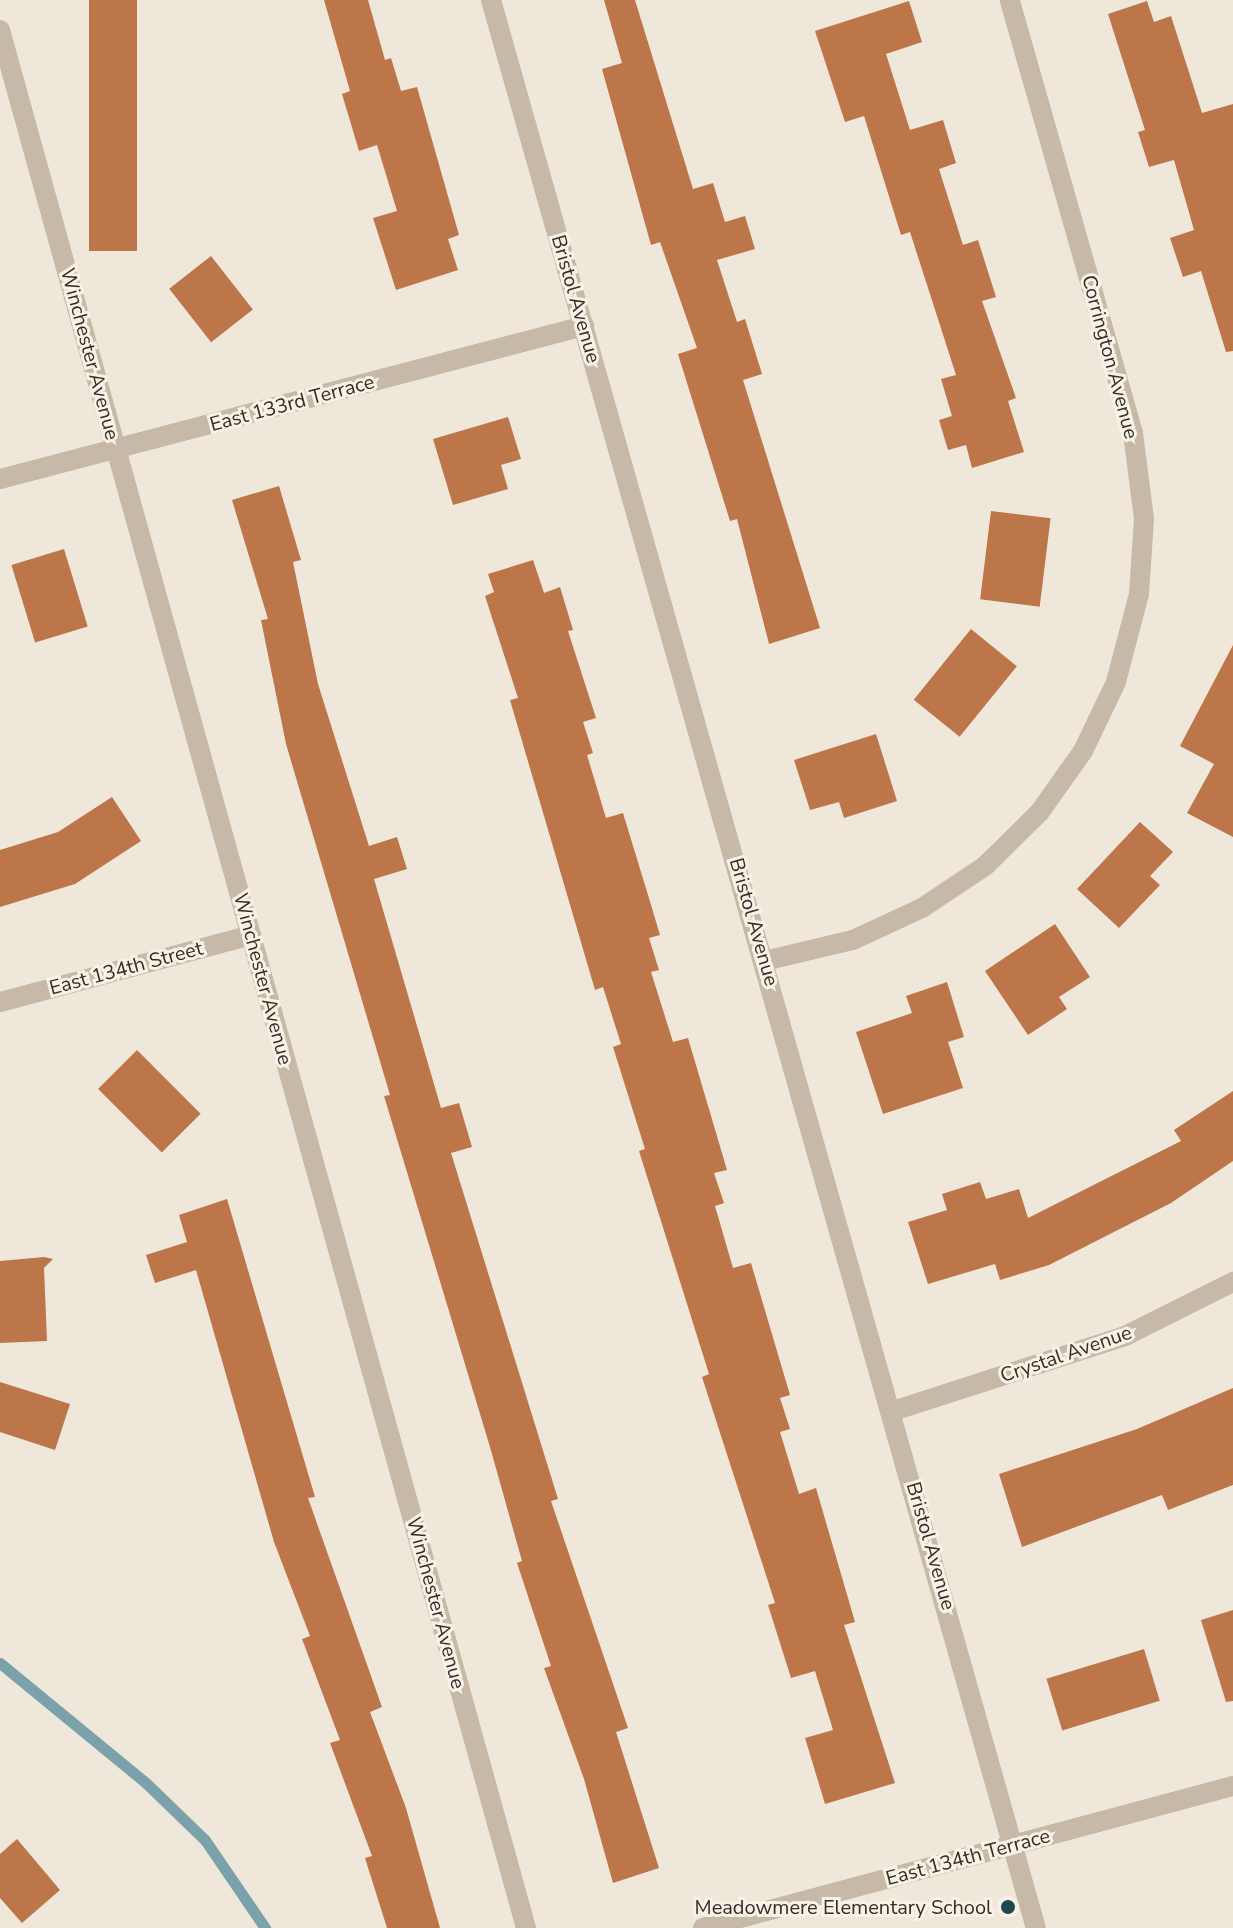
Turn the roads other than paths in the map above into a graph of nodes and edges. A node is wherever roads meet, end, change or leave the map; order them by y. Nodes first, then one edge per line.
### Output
1 (491, 0) edge
2 (1010, 0) edge
3 (0, 30) edge
4 (584, 326) junction
5 (116, 449) junction
6 (0, 479) edge
7 (251, 935) junction
8 (764, 961) junction
9 (0, 1002) edge
10 (1233, 1282) edge
11 (893, 1411) junction
12 (1233, 1786) edge
13 (1016, 1845) junction
14 (526, 1928) edge
15 (703, 1928) edge
16 (1036, 1928) edge

1 - 4 street, Bristol Avenue
2 - 8 street, Corrington Avenue
3 - 5 street, Winchester Avenue
4 - 5 street, East 133rd Terrace
4 - 8 street, Bristol Avenue
5 - 6 street, East 133rd Terrace
5 - 7 street, Winchester Avenue
7 - 9 street, East 134th Street
7 - 14 street, Winchester Avenue
8 - 11 street, Bristol Avenue
10 - 11 street, Crystal Avenue
11 - 13 street, Bristol Avenue
12 - 13 street, East 134th Terrace
13 - 15 street, East 134th Terrace
13 - 16 street, Bristol Avenue

